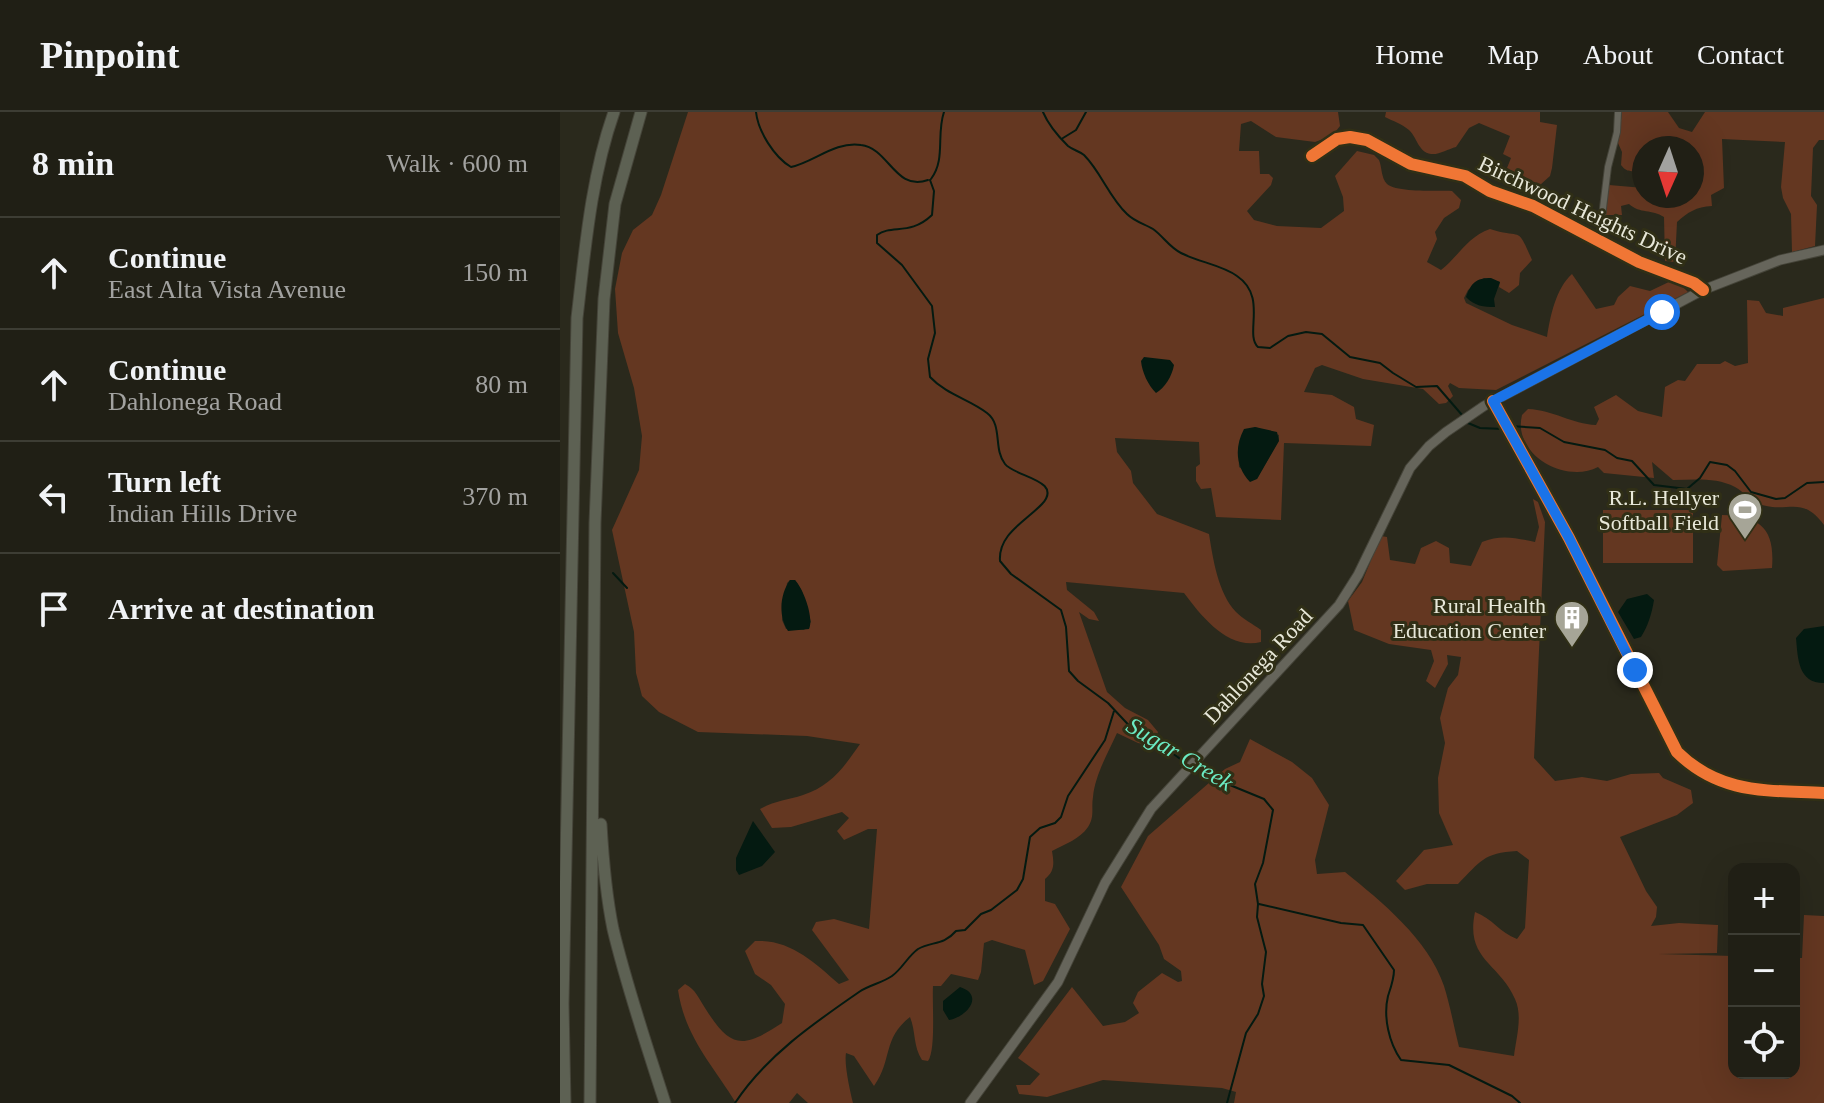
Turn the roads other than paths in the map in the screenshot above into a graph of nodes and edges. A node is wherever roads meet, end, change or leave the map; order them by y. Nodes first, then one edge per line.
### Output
1 (614, 112) edge
2 (641, 112) edge
3 (1618, 112) edge
4 (1312, 156) dead end
5 (1599, 241) junction
6 (1824, 250) edge
7 (1703, 290) junction
8 (1493, 401) junction
9 (593, 680) junction
10 (568, 746) junction
11 (1824, 793) edge
12 (560, 810) edge
13 (565, 1103) edge
14 (590, 1103) edge
15 (665, 1103) edge
16 (970, 1103) edge

1 - 10 highway
2 - 9 highway
3 - 5 street
4 - 5 street, Birchwood Heights Drive
5 - 7 street, Birchwood Heights Drive
6 - 7 main road, Dahlonega Road
7 - 8 main road, Dahlonega Road
8 - 11 street
8 - 16 main road, Dahlonega Road
9 - 14 highway
9 - 15 highway
10 - 12 highway
10 - 13 highway

